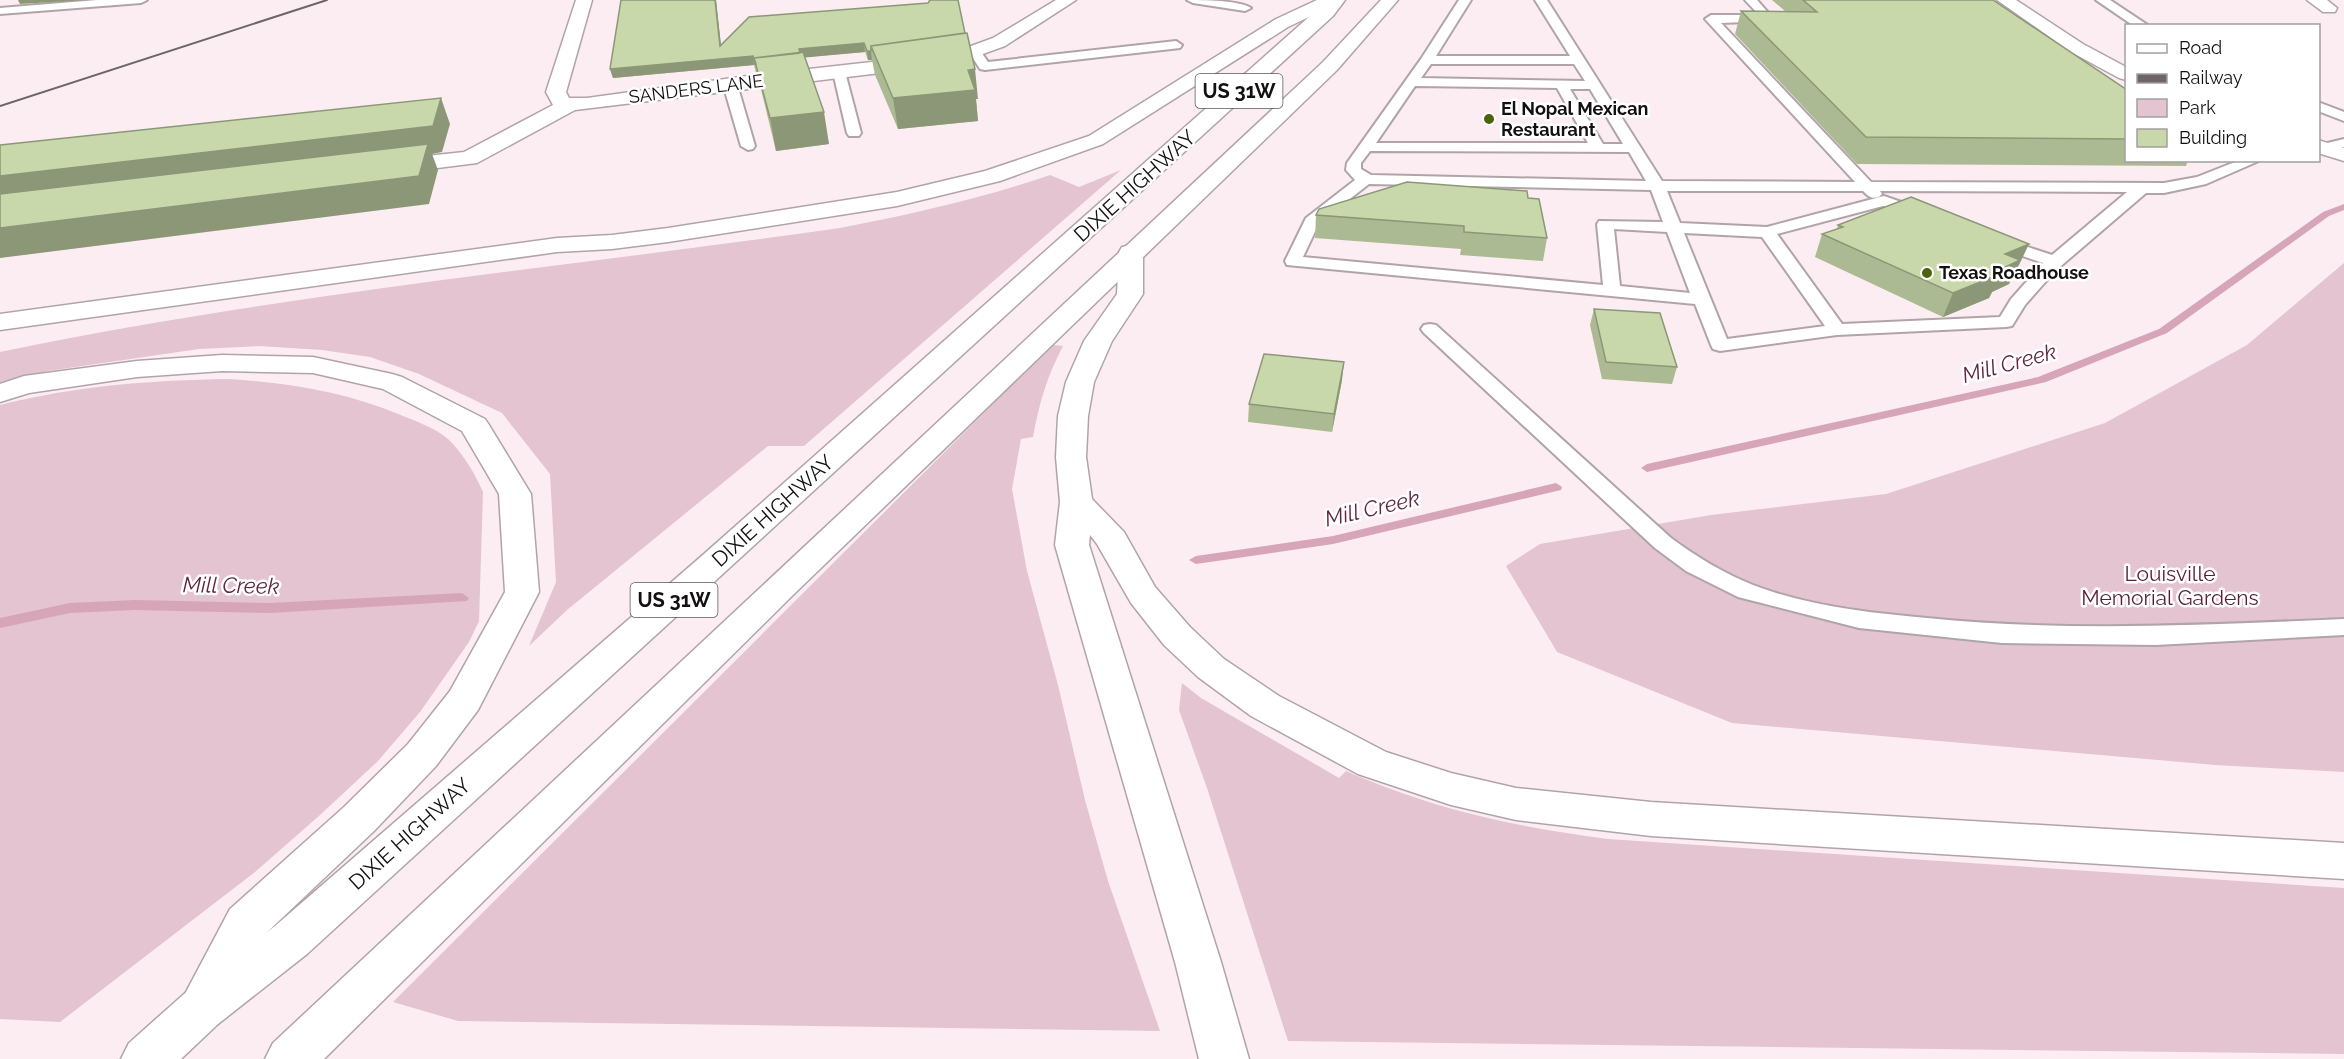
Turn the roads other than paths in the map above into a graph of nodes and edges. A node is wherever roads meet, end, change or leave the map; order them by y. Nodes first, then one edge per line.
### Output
1 (141, 0) edge
2 (585, 0) edge
3 (1068, 0) edge
4 (1192, 0) edge
5 (1330, 0) edge
6 (1337, 0) edge
7 (1390, 0) edge
8 (1465, 0) edge
9 (1541, 0) edge
10 (1751, 0) edge
11 (2005, 0) edge
12 (2102, 0) edge
13 (1245, 8) dead end
14 (0, 10) edge
15 (2140, 24) edge
16 (1176, 45) dead end
17 (975, 52) junction
18 (1427, 60) junction
19 (1578, 60) junction
20 (839, 72) junction
21 (2125, 73) edge
22 (1411, 82) junction
23 (730, 84) junction
24 (1561, 84) junction
25 (1594, 85) junction
26 (569, 105) junction
27 (2320, 106) edge
28 (2344, 117) edge
29 (854, 134) dead end
30 (748, 146) dead end
31 (2329, 146) edge
32 (1365, 147) junction
33 (1598, 148) junction
34 (1633, 148) junction
35 (2344, 155) edge
36 (2203, 162) edge
37 (2249, 162) edge
38 (364, 171) edge
39 (2219, 174) junction
40 (1366, 179) junction
41 (1657, 186) junction
42 (1867, 187) junction
43 (2140, 189) junction
44 (1882, 202) junction
45 (1938, 220) edge
46 (1672, 226) junction
47 (1767, 232) junction
48 (1980, 236) edge
49 (612, 242) junction
50 (1131, 252) junction
51 (2055, 262) junction
52 (1612, 291) junction
53 (1702, 299) junction
54 (0, 322) edge
55 (1430, 329) dead end
56 (1837, 330) junction
57 (0, 343) edge
58 (0, 393) edge
59 (1076, 502) junction
60 (2344, 627) edge
61 (2344, 861) edge
62 (201, 1009) junction
63 (146, 1059) edge
64 (290, 1059) edge
65 (1224, 1059) edge

1 - 14 lane
2 - 26 main road
3 - 17 main road, SANDERS LANE
4 - 13 lane
5 - 49 main road
6 - 62 main road, DIXIE HIGHWAY / US 31W
7 - 50 main road, DIXIE HIGHWAY / US 31W
8 - 18 lane
9 - 19 lane
10 - 42 lane
11 - 21 main road
12 - 15 lane
16 - 17 lane
17 - 20 main road, SANDERS LANE
18 - 19 lane
18 - 22 lane
19 - 25 lane
20 - 23 main road, SANDERS LANE
20 - 29 lane
22 - 24 lane
22 - 32 lane
23 - 26 main road, SANDERS LANE
23 - 30 lane
24 - 25 lane
24 - 33 lane
25 - 34 lane
26 - 38 main road
27 - 28 lane
31 - 35 main road
32 - 33 lane
32 - 40 lane
33 - 34 lane
34 - 41 lane
36 - 39 lane
37 - 39 lane
39 - 43 lane
40 - 41 lane
40 - 52 lane
41 - 42 lane
41 - 46 lane
42 - 43 lane
42 - 44 lane
43 - 51 lane
44 - 45 lane
44 - 47 lane
46 - 47 lane
46 - 52 lane
46 - 53 lane
47 - 56 lane
48 - 51 lane
49 - 54 main road
49 - 57 main road
50 - 59 main road
50 - 64 main road, DIXIE HIGHWAY / US 31W
51 - 56 lane
52 - 53 lane
53 - 56 lane
55 - 60 lane
58 - 62 main road
59 - 61 main road
59 - 65 main road
62 - 63 main road, DIXIE HIGHWAY / US 31W

